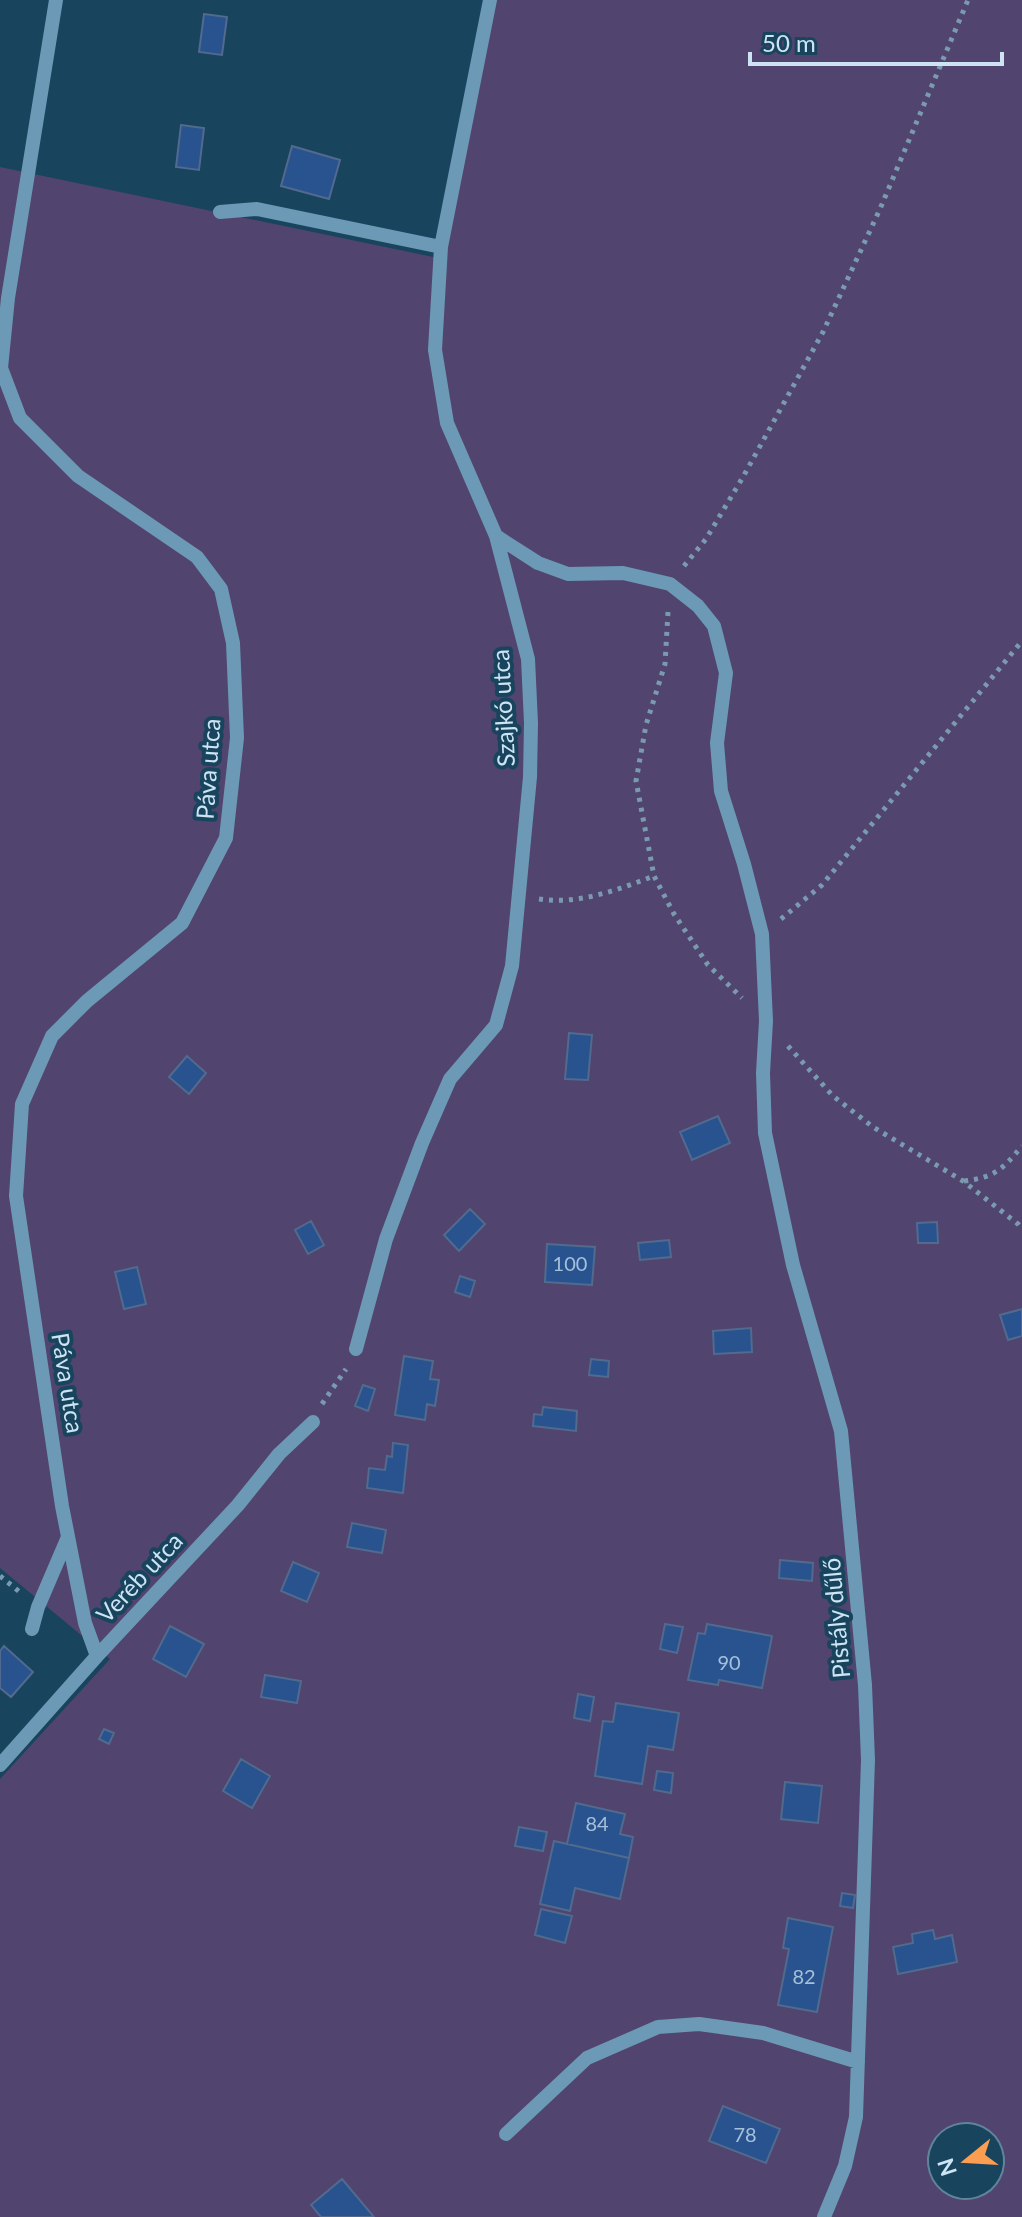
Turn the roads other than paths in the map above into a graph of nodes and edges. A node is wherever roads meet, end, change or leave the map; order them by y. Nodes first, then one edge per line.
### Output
1 (56, 0) edge
2 (490, 0) edge
3 (220, 212) dead end
4 (441, 247) junction
5 (496, 536) junction
6 (356, 1349) road end
7 (313, 1422) road end
8 (68, 1536) junction
9 (32, 1629) dead end
10 (97, 1656) junction
11 (0, 1765) edge
12 (858, 2062) junction
13 (506, 2134) dead end
14 (824, 2217) edge

1 - 8 street, Páva utca
2 - 4 street, Szajkó utca
3 - 4 street
4 - 5 street, Szajkó utca
5 - 6 street, Szajkó utca
5 - 12 street, Pistály dűlő
7 - 10 street, Veréb utca
8 - 9 street
8 - 10 street, Páva utca
10 - 11 street, Veréb utca
12 - 13 street
12 - 14 street, Pistály dűlő

